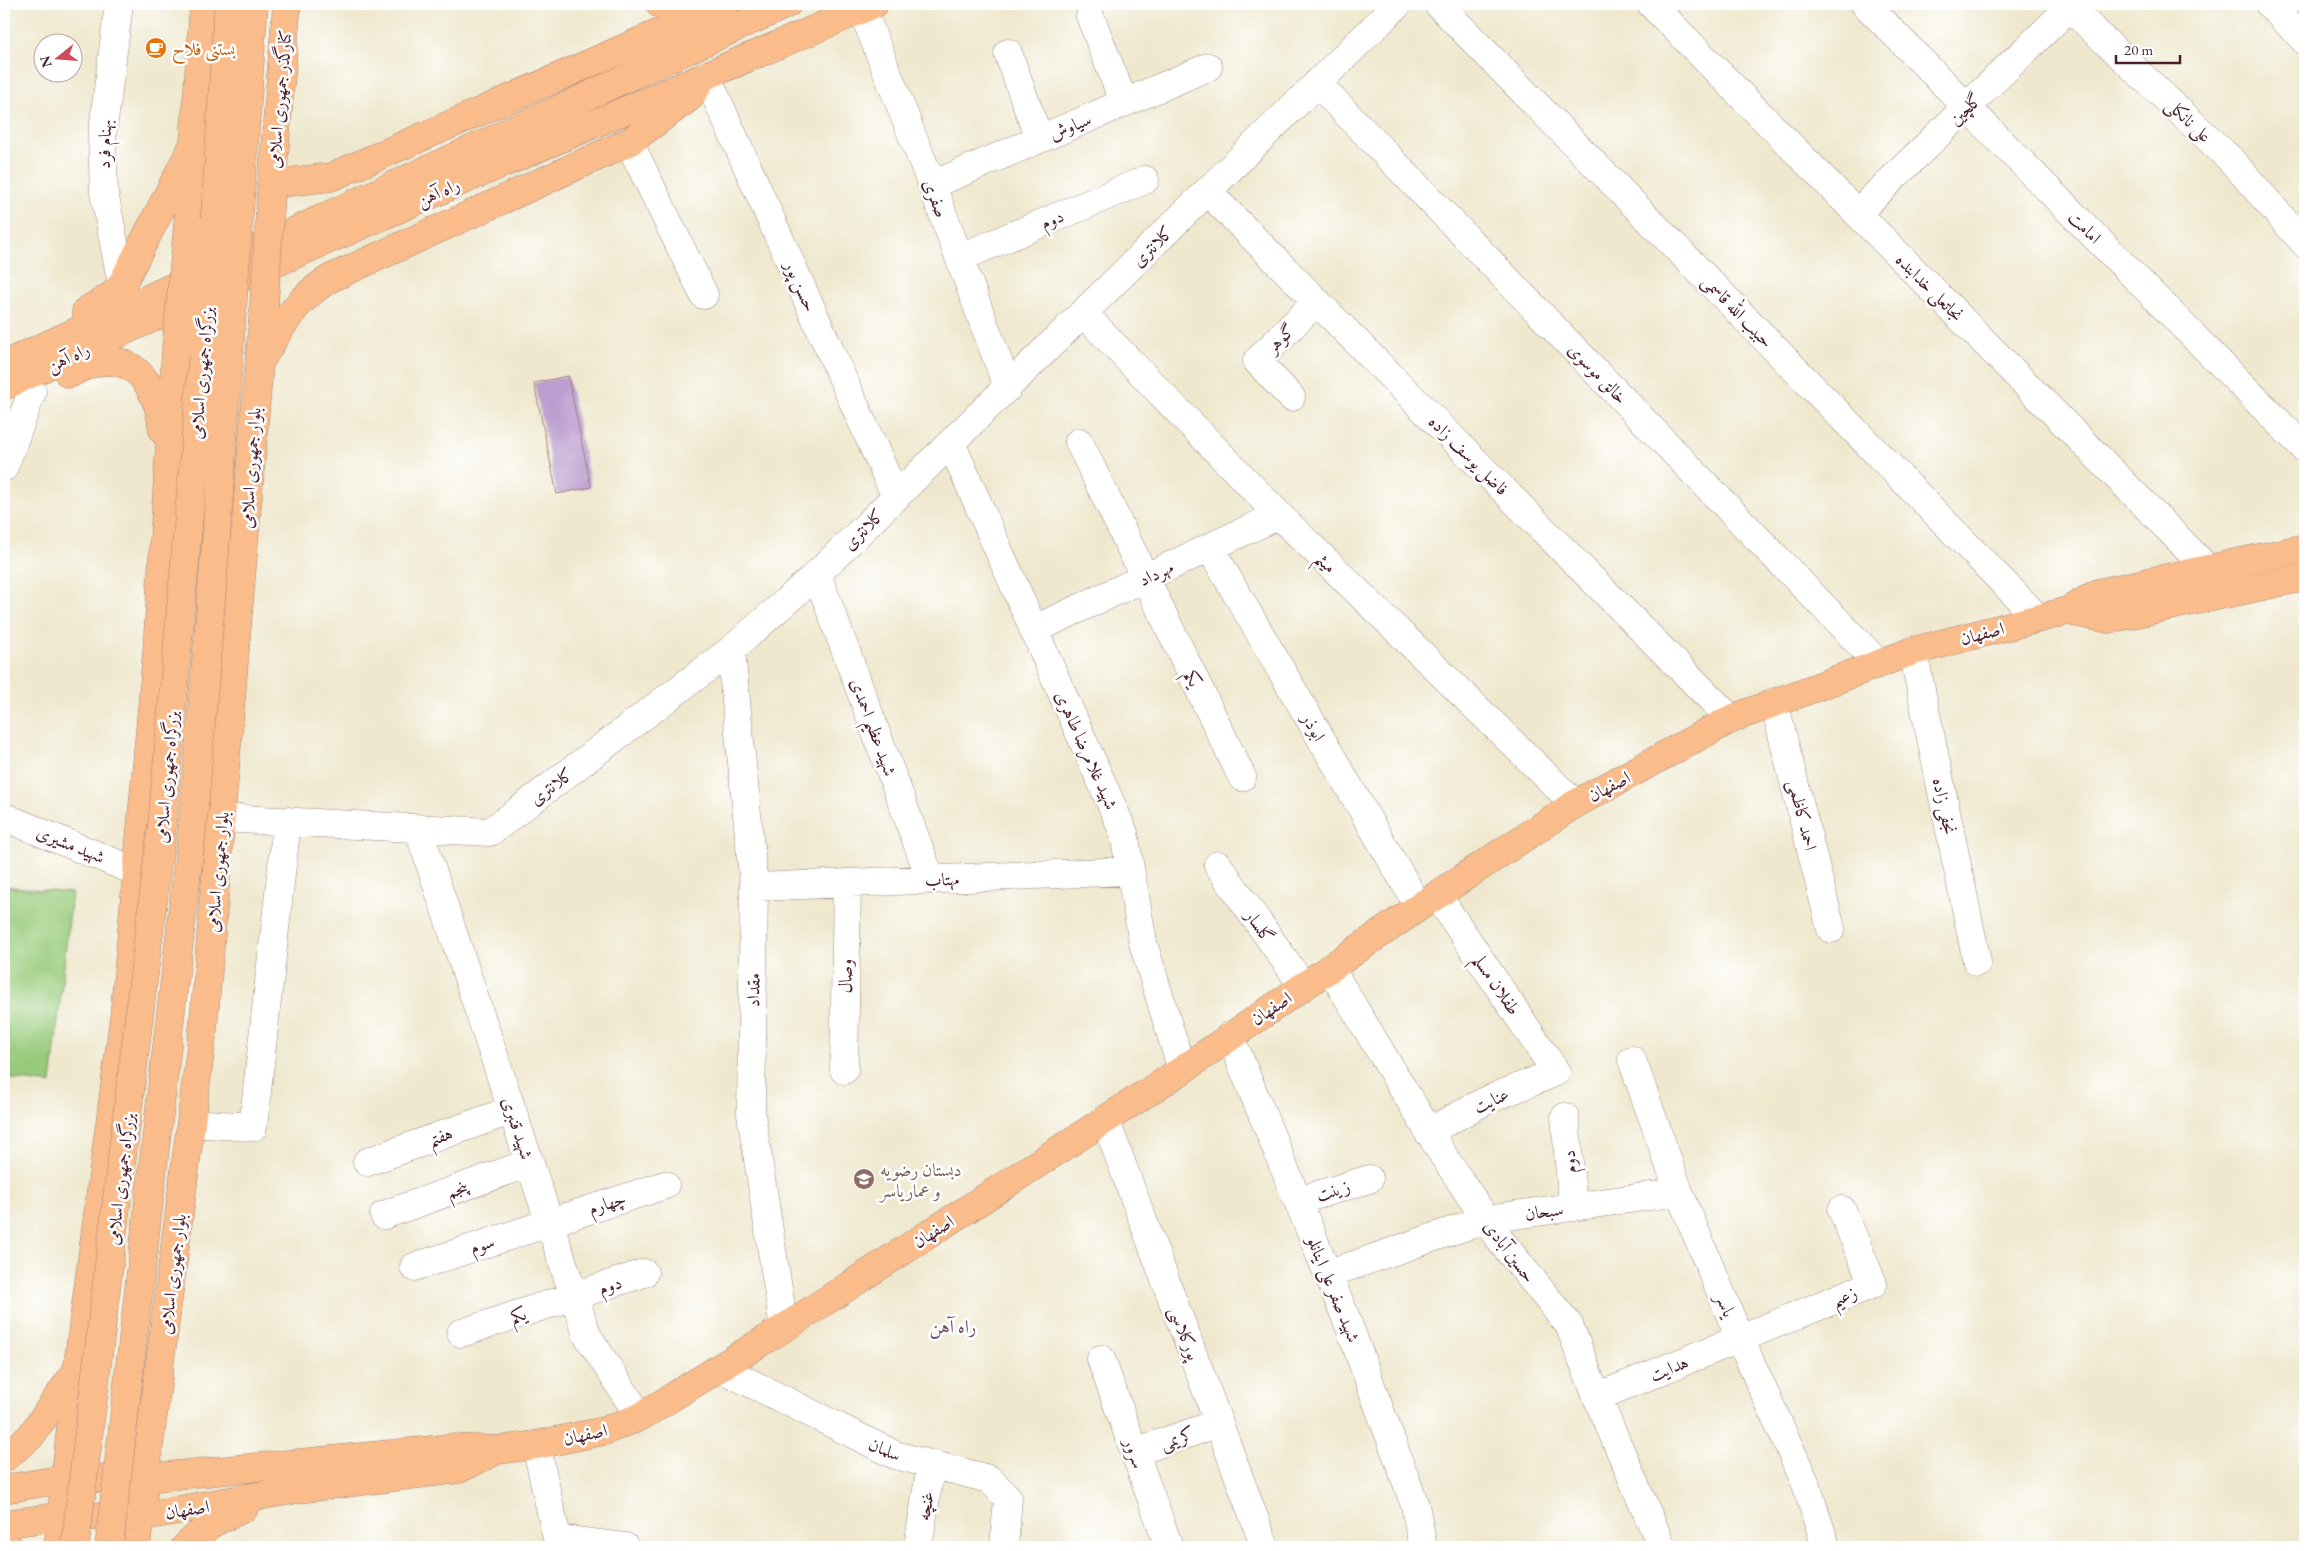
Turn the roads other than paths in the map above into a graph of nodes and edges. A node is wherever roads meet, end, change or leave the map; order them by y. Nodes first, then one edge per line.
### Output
1 (119, 4) edge
2 (204, 4) edge
3 (228, 4) edge
4 (254, 4) edge
5 (287, 4) edge
6 (660, 4) edge
7 (787, 4) edge
8 (1398, 4) edge
9 (1438, 4) edge
10 (1650, 4) edge
11 (1865, 4) edge
12 (2269, 4) edge
13 (2069, 5) edge
14 (868, 6) edge
15 (712, 15) edge
16 (1090, 16) dead end
17 (2305, 41) edge
18 (1008, 53) dead end
19 (1208, 67) dead end
20 (706, 75) junction
21 (1317, 83) junction
22 (1124, 103) junction
23 (1967, 107) junction
24 (1040, 139) junction
25 (629, 142) junction
26 (193, 146) junction
27 (1145, 180) dead end
28 (932, 185) junction
29 (271, 188) junction
30 (1207, 191) junction
31 (1857, 213) junction
32 (2305, 244) edge
33 (959, 258) junction
34 (122, 284) junction
35 (704, 295) dead end
36 (1316, 302) junction
37 (1083, 313) junction
38 (4, 350) edge
39 (4, 365) edge
40 (258, 365) junction
41 (4, 386) edge
42 (1008, 388) junction
43 (32, 392) junction
44 (1290, 397) dead end
45 (4, 404) edge
46 (1079, 442) dead end
47 (951, 443) junction
48 (2305, 449) edge
49 (4, 467) edge
50 (168, 494) junction
51 (896, 497) junction
52 (1279, 515) junction
53 (1210, 548) junction
54 (2305, 548) edge
55 (2209, 570) junction
56 (817, 574) junction
57 (2305, 577) edge
58 (1144, 578) junction
59 (2067, 610) junction
60 (2038, 618) junction
61 (1033, 630) junction
62 (731, 650) junction
63 (1913, 651) junction
64 (1879, 664) junction
65 (1774, 702) junction
66 (1731, 719) junction
67 (1242, 777) dead end
68 (1575, 804) junction
69 (4, 817) edge
70 (222, 818) junction
71 (287, 821) junction
72 (418, 828) junction
73 (1218, 865) dead end
74 (1130, 871) junction
75 (137, 872) junction
76 (931, 880) junction
77 (847, 883) junction
78 (754, 887) junction
79 (1428, 901) junction
80 (1832, 929) dead end
81 (1977, 962) dead end
82 (1330, 968) junction
83 (1303, 986) junction
84 (124, 1017) junction
85 (203, 1030) junction
86 (1230, 1036) junction
87 (1632, 1060) dead end
88 (844, 1070) dead end
89 (1182, 1070) junction
90 (1556, 1072) joint
91 (512, 1110) junction
92 (1566, 1117) dead end
93 (1105, 1119) junction
94 (191, 1123) junction
95 (1428, 1132) junction
96 (367, 1162) dead end
97 (530, 1164) junction
98 (1369, 1179) dead end
99 (665, 1185) dead end
100 (1679, 1192) junction
101 (1298, 1200) junction
102 (1573, 1207) junction
103 (1842, 1210) dead end
104 (384, 1215) dead end
105 (1486, 1219) junction
106 (550, 1222) junction
107 (414, 1267) dead end
108 (644, 1273) dead end
109 (1328, 1274) junction
110 (575, 1297) junction
111 (784, 1328) junction
112 (461, 1333) dead end
113 (1740, 1339) junction
114 (1101, 1359) dead end
115 (720, 1368) junction
116 (76, 1371) junction
117 (1597, 1397) junction
118 (640, 1417) junction
119 (1219, 1423) junction
120 (536, 1445) junction
121 (498, 1450) junction
122 (1135, 1452) junction
123 (4, 1458) edge
124 (931, 1465) junction
125 (146, 1478) junction
126 (64, 1480) junction
127 (4, 1489) edge
128 (269, 1496) junction
129 (62, 1516) junction
130 (139, 1517) junction
131 (4, 1524) edge
132 (558, 1543) edge
133 (4, 1544) edge
134 (9, 1547) edge
135 (58, 1547) edge
136 (75, 1547) edge
137 (109, 1547) edge
138 (136, 1547) edge
139 (185, 1547) edge
140 (625, 1547) edge
141 (918, 1547) edge
142 (1004, 1547) edge
143 (1169, 1547) edge
144 (1265, 1547) edge
145 (1423, 1547) edge
146 (1662, 1547) edge
147 (1826, 1547) edge

1 - 34 street, بهنام فرد
2 - 26 main road
3 - 136 main road, بزرگراه جمهوری اسلامی, bridge
4 - 137 main road, بزرگراه جمهوری اسلامی, bridge
5 - 29 main road, کنارگذر جمهوری اسلامی
6 - 15 main road
7 - 15 main road, راه آهن
8 - 21 street, کلانتری
9 - 60 street, حبیب الله قاسمی
10 - 31 street, نجاتعلی خدابنده
11 - 23 street, امامت
12 - 17 street
13 - 23 street, گلچین
13 - 32 street, علی نانکلی
14 - 20 main road, راه آهن
14 - 28 street, صفری
15 - 29 main road
15 - 39 main road, راه آهن
16 - 22 street
18 - 24 street
19 - 22 street, سیاوش
20 - 25 main road
20 - 41 main road, راه آهن
20 - 51 street, حسن پور
21 - 30 street, کلانتری
21 - 64 street, خالق موسوی
22 - 24 street, سیاوش
23 - 31 street, گلچین
23 - 48 street, امامت
24 - 28 street, سیاوش
25 - 35 street
25 - 40 main road
26 - 34 main road
26 - 50 main road, bridge
27 - 33 street, دوم
28 - 33 street, صفری
29 - 40 main road, بلوار جمهوری اسلامی, bridge
30 - 36 street, فاضل یوسف زاده
30 - 37 street, کلانتری
31 - 55 street, نجاتعلی خدابنده
33 - 42 street, صفری
34 - 38 main road
36 - 44 street, گوهر
36 - 66 street, فاضل یوسف زاده
37 - 42 street, کلانتری
37 - 52 street, میثم
40 - 70 main road, بلوار جمهوری اسلامی
42 - 47 street, کلانتری
43 - 45 main road
43 - 49 street
43 - 50 main road
46 - 58 street
47 - 51 street, کلانتری
47 - 61 street, شهید غلامرضا طاهری
50 - 75 main road
51 - 56 street, کلانتری
52 - 53 street, مهرداد
52 - 68 street, میثم
53 - 58 street, مهرداد
53 - 79 street, ابوذر
54 - 55 main road, اصفهان
55 - 59 main road, اصفهان
56 - 62 street, کلانتری
56 - 76 street, شهید عظیم احمدی
57 - 59 main road, اصفهان
58 - 61 street, مهرداد
58 - 67 street, یکم
59 - 60 main road, اصفهان
60 - 63 main road, اصفهان
61 - 74 street, شهید غلامرضا طاهری
62 - 72 street, کلانتری
62 - 78 street, مقداد
63 - 64 main road, اصفهان
63 - 81 street, نجفی زاده
64 - 65 main road, اصفهان
65 - 66 main road, اصفهان
65 - 80 street, احمد کاظمی
66 - 68 main road, اصفهان
68 - 79 main road, اصفهان
69 - 75 street, شهید مشیری
70 - 71 street, کلانتری
70 - 85 main road, بلوار جمهوری اسلامی
71 - 72 street, کلانتری
71 - 94 street
72 - 91 street, شهید قنبری
73 - 83 street, گلسار
74 - 76 street, مهتاب
74 - 89 street, شهید غلامرضا طاهری
75 - 84 main road
76 - 77 street, مهتاب
77 - 78 street, مهتاب
77 - 88 street, وصال
78 - 111 street, مقداد
79 - 82 main road, اصفهان
79 - 90 street, طفلان مسلم
82 - 83 main road, اصفهان
82 - 95 street, حسین آبادی
83 - 86 main road, اصفهان
84 - 85 main road
84 - 116 main road
85 - 94 main road, بلوار جمهوری اسلامی
86 - 89 main road, اصفهان
86 - 101 street, شهید صفر علی اینانلو
87 - 100 street, یاسر
89 - 93 main road, اصفهان
90 - 95 street, عنایت
91 - 96 street, هفتم
91 - 97 street, شهید قنبری
92 - 102 street, دوم
93 - 111 main road, اصفهان
93 - 119 street, پورکلاسی
94 - 125 main road, بلوار جمهوری اسلامی
95 - 105 street, حسین آبادی
97 - 104 street, پنجم
97 - 106 street, شهید قنبری
98 - 101 street, زینت
99 - 106 street, چهارم
100 - 102 street, سبحان
100 - 113 street, یاسر
101 - 109 street, شهید صفر علی اینانلو
102 - 105 street, سبحان
103 - 113 street, زعیم
105 - 109 street, سبحان
105 - 117 street, حسین آبادی
106 - 107 street, سوم
106 - 110 street, شهید قنبری
108 - 110 street, دوم
109 - 145 street, شهید صفر علی اینانلو
110 - 112 street, یکم
110 - 118 street, شهید قنبری
111 - 115 main road, اصفهان
113 - 117 street, هدایت
113 - 147 street, یاسر
114 - 122 street, سرور
115 - 118 main road, اصفهان
115 - 124 street, سلمان
116 - 123 main road
116 - 126 main road
117 - 146 street, حسین آبادی
118 - 120 main road, اصفهان
119 - 122 street, کریمی
119 - 144 street, پورکلاسی
120 - 121 main road, اصفهان
120 - 132 street
121 - 125 main road, اصفهان
121 - 128 main road, اصفهان
122 - 143 street, سرور
124 - 141 street, غنچه
124 - 142 street, سلمان
125 - 126 main road, اصفهان
125 - 130 main road, بلوار جمهوری اسلامی
126 - 127 main road, اصفهان
126 - 129 main road
128 - 130 main road, اصفهان
128 - 139 main road
129 - 130 main road, اصفهان
129 - 131 main road, اصفهان
129 - 135 main road
130 - 138 main road, بلوار جمهوری اسلامی
132 - 140 street
133 - 134 main road

